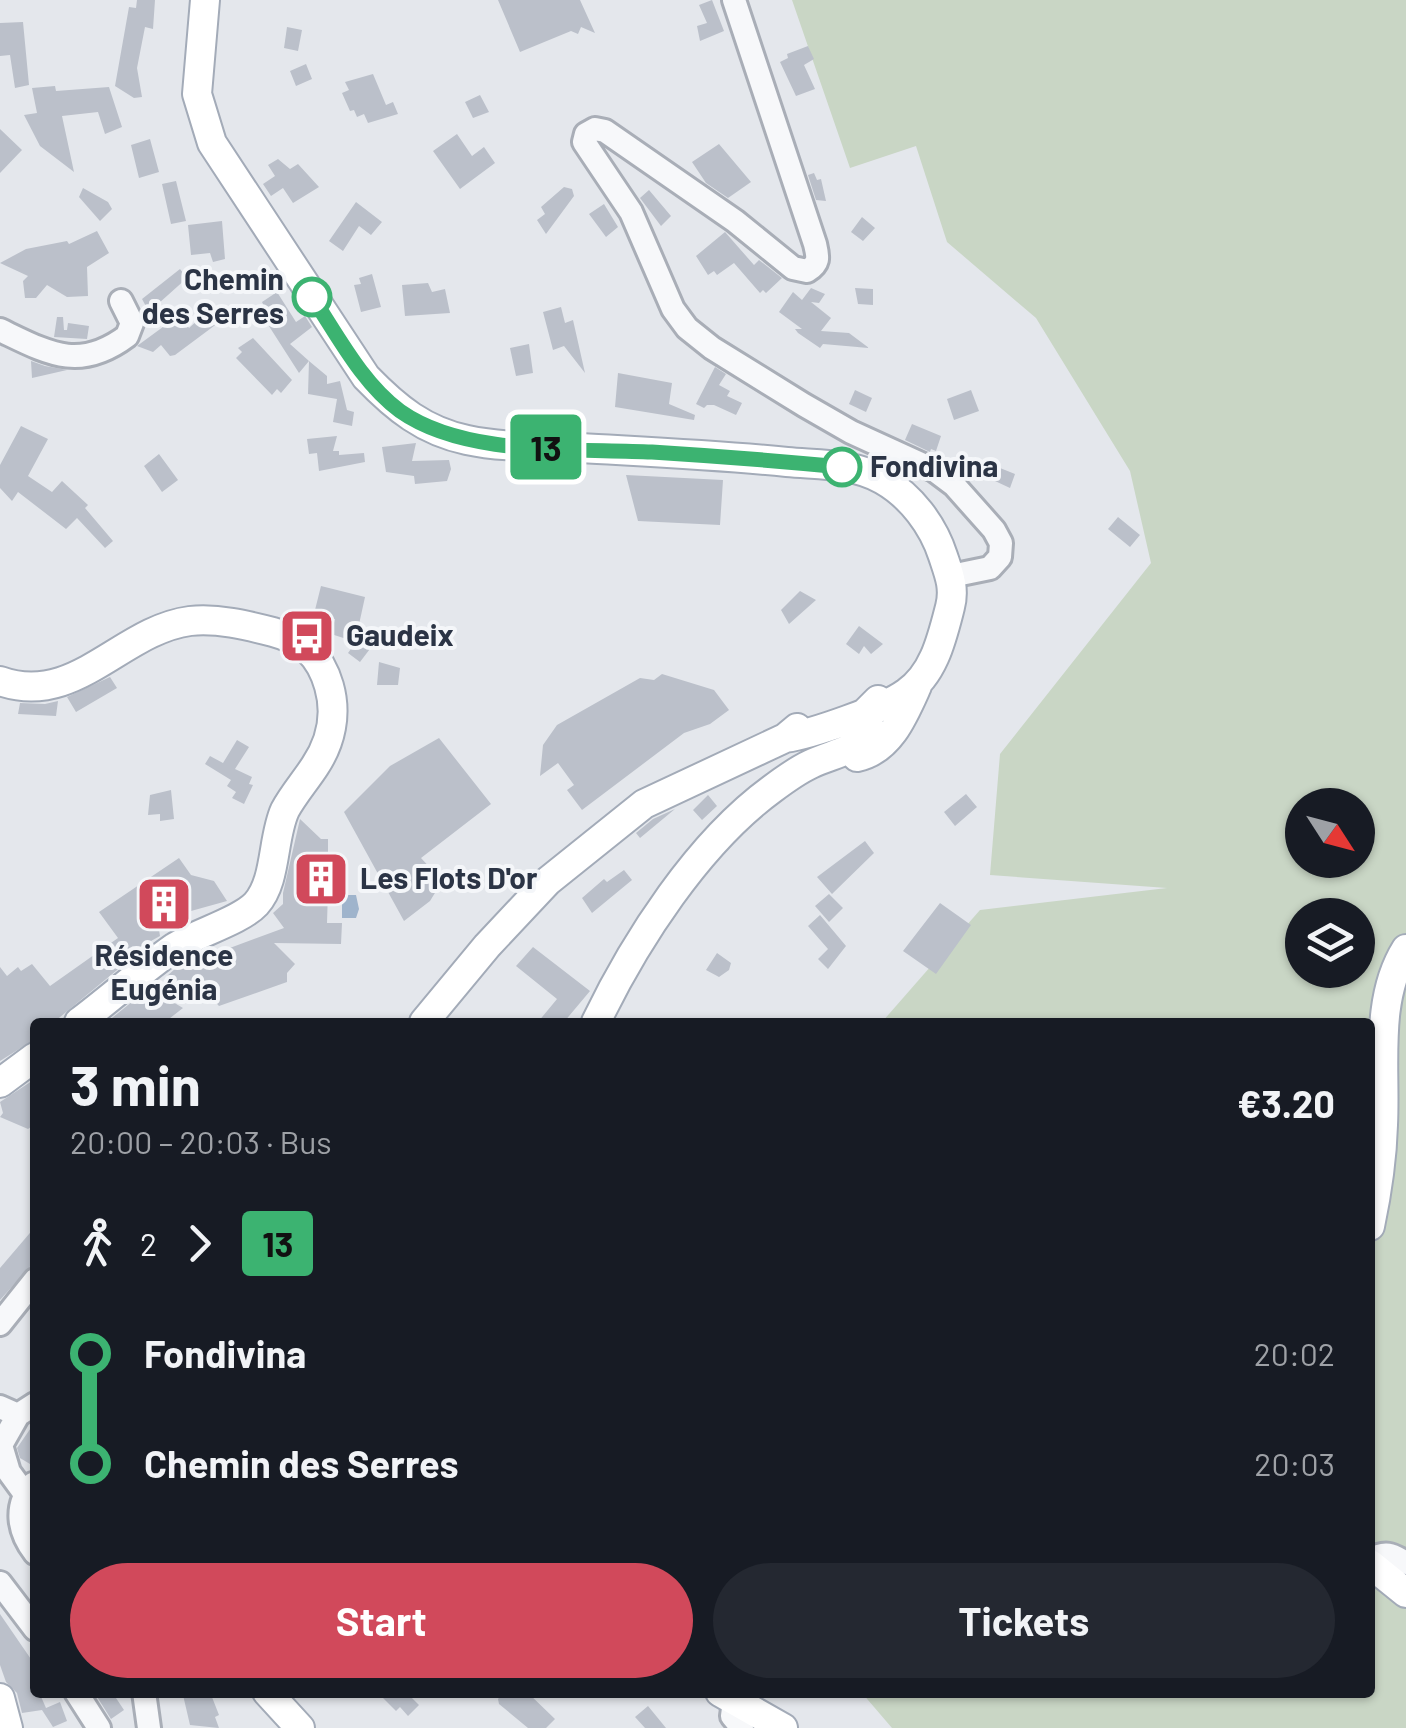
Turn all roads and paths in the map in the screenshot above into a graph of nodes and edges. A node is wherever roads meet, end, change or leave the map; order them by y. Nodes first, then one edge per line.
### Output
1 (205, 0) edge
2 (734, 0) edge
3 (122, 301) dead end
4 (0, 330) edge
5 (947, 572) junction
6 (0, 681) edge
7 (878, 708) junction
8 (1406, 949) edge
9 (84, 1018) edge
10 (427, 1018) edge
11 (598, 1018) edge
12 (30, 1061) edge
13 (0, 1084) edge
14 (1375, 1194) edge
15 (30, 1286) edge
16 (0, 1324) edge
17 (18, 1409) edge
18 (20, 1497) edge
19 (30, 1547) edge
20 (1375, 1558) edge
21 (1406, 1564) edge
22 (1375, 1566) edge
23 (0, 1582) edge
24 (1406, 1592) edge
25 (30, 1621) edge
26 (0, 1698) edge
27 (80, 1698) edge
28 (145, 1698) edge
29 (272, 1698) edge
30 (732, 1707) edge
31 (8, 1728) edge
32 (99, 1728) edge
33 (149, 1728) edge
34 (300, 1728) edge
35 (783, 1728) edge

1 - 5 main road
2 - 5 street
3 - 4 street
5 - 7 main road
5 - 7 main road
6 - 9 main road
7 - 10 main road
7 - 11 main road
8 - 14 main road
12 - 13 main road
15 - 16 street
17 - 18 street
18 - 19 street
20 - 21 street
22 - 24 main road
23 - 25 street
26 - 31 main road
27 - 32 street
28 - 33 street
29 - 34 main road
30 - 35 main road

